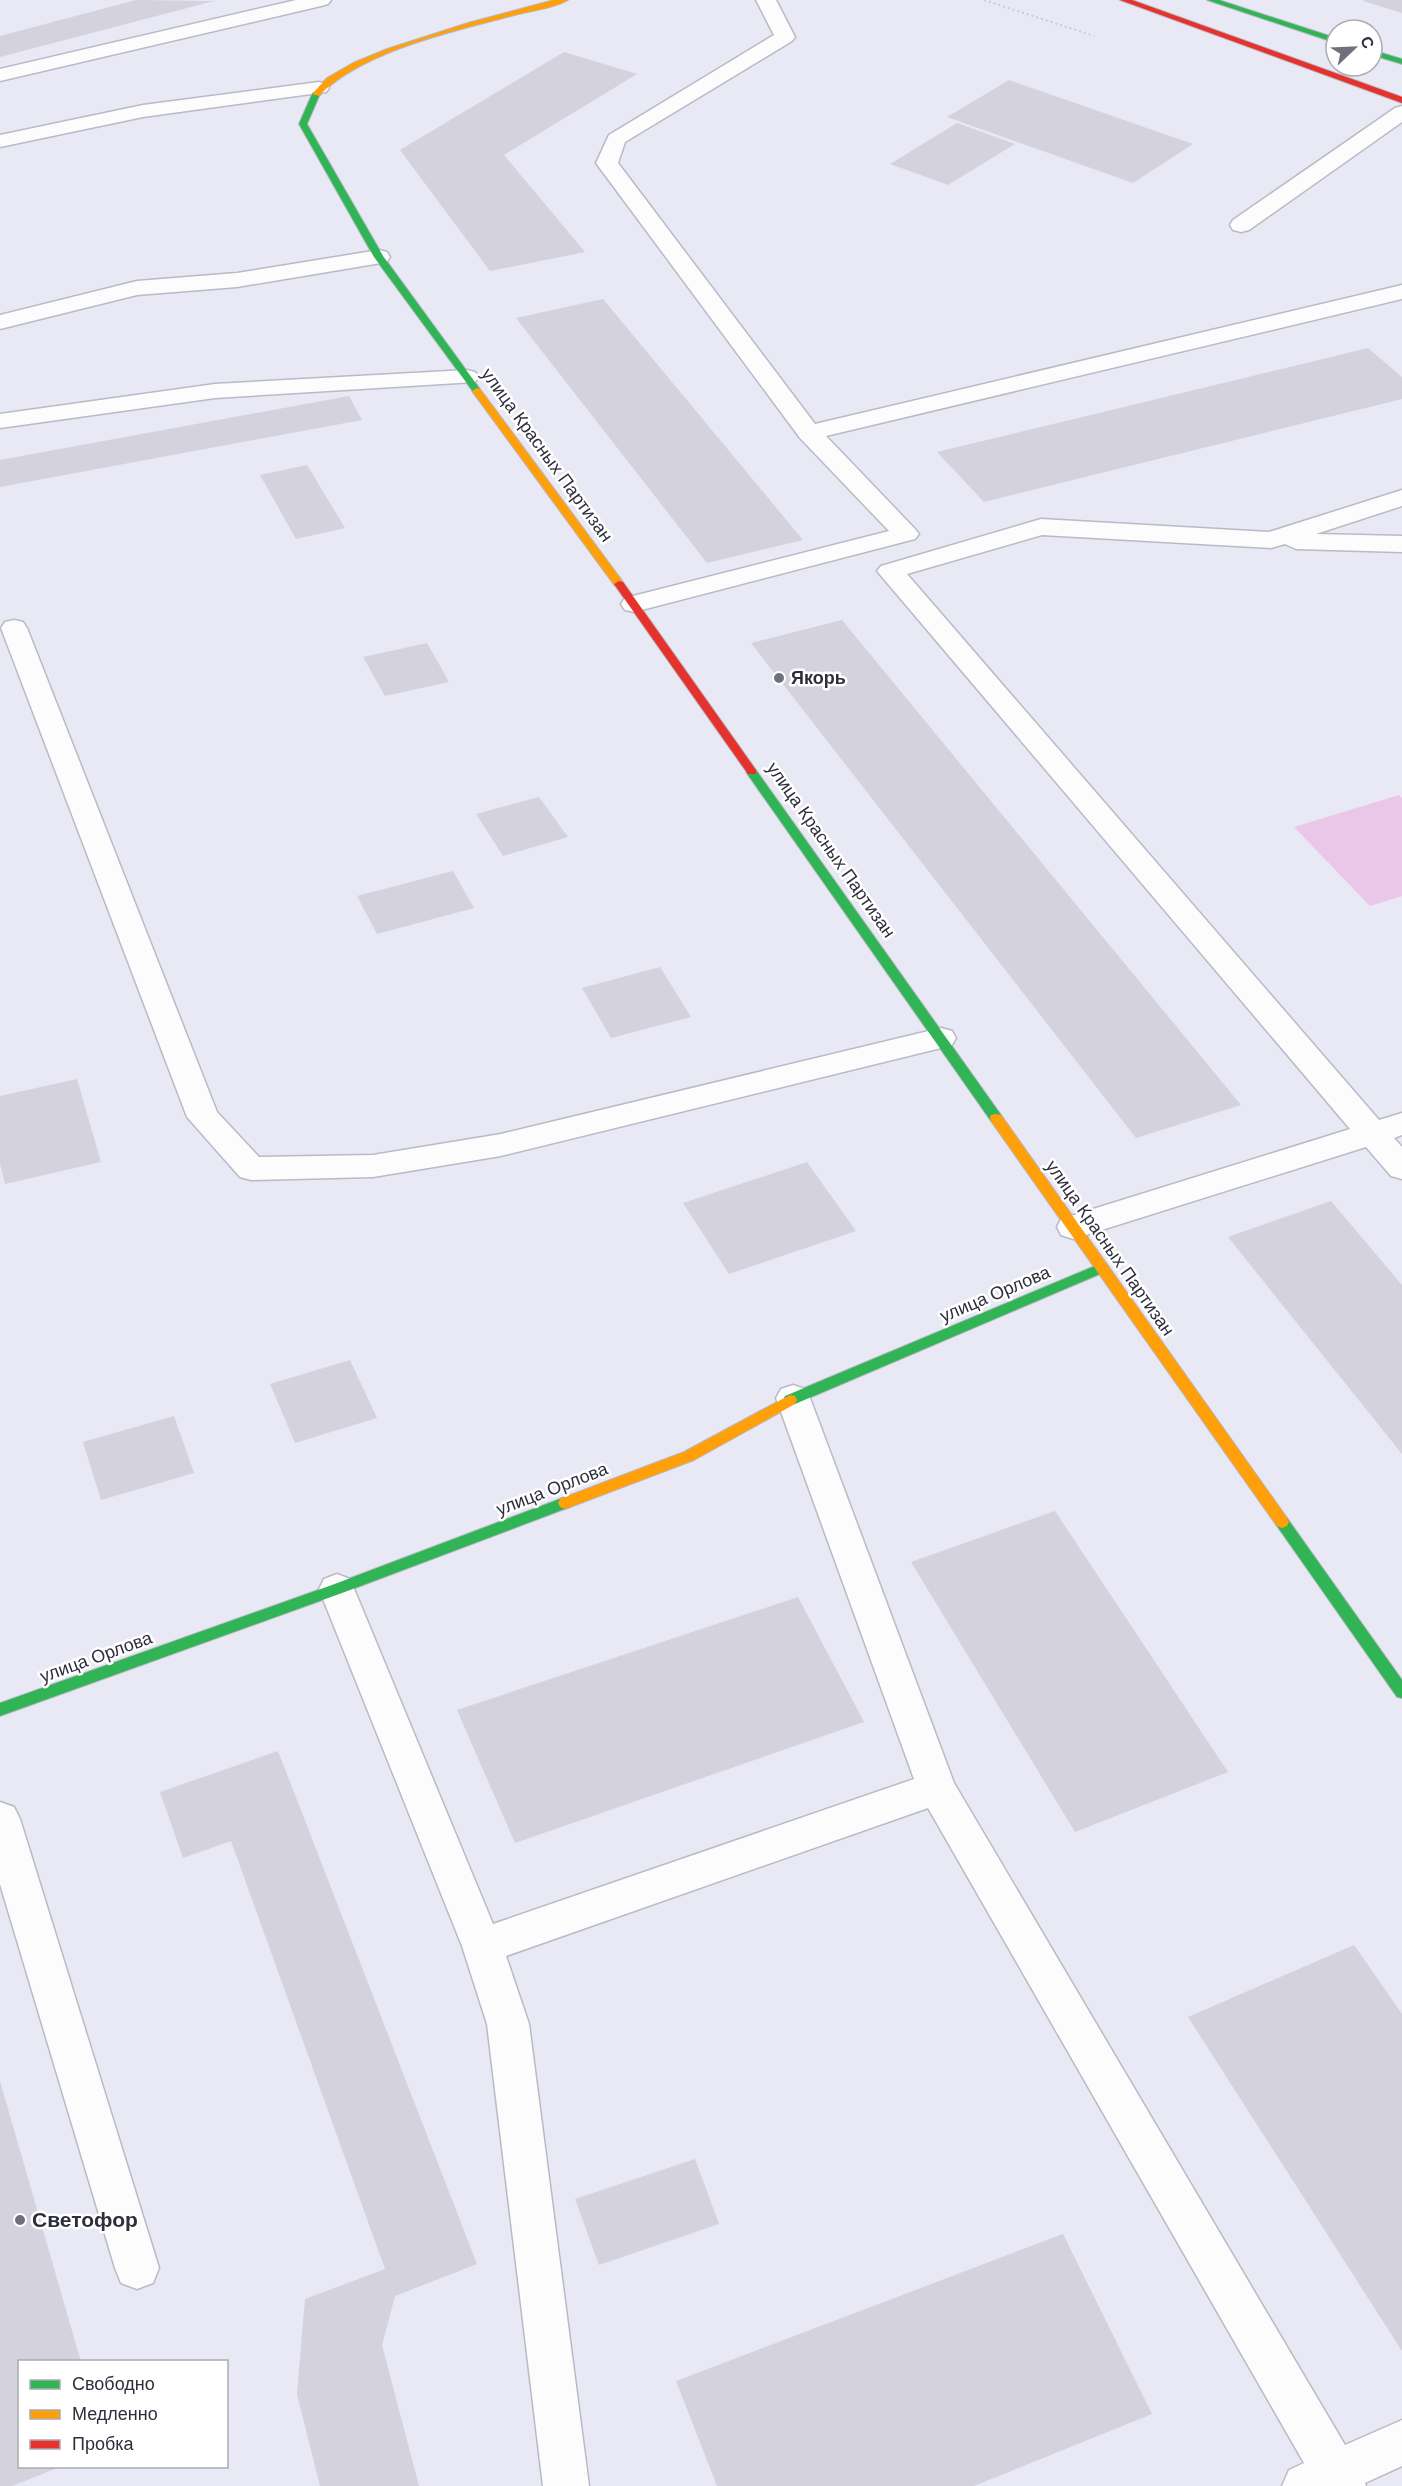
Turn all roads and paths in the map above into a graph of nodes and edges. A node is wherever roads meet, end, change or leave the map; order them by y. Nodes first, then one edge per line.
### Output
1 (321, 0) edge
2 (564, 0) edge
3 (766, 0) edge
4 (1124, 0) edge
5 (1211, 0) edge
6 (1324, 37) edge
7 (1384, 56) edge
8 (1402, 62) edge
9 (0, 75) edge
10 (319, 88) junction
11 (1402, 100) edge
12 (1402, 112) edge
13 (0, 141) edge
14 (1241, 225) dead end
15 (380, 257) junction
16 (1402, 292) edge
17 (0, 322) edge
18 (467, 377) junction
19 (0, 421) edge
20 (809, 433) junction
21 (1402, 498) edge
22 (1271, 540) junction
23 (1402, 544) edge
24 (634, 604) junction
25 (14, 628) dead end
26 (941, 1038) junction
27 (1402, 1124) edge
28 (1372, 1134) junction
29 (1402, 1168) edge
30 (1073, 1227) junction
31 (1102, 1268) junction
32 (793, 1398) junction
33 (337, 1589) junction
34 (1402, 1692) edge
35 (0, 1710) edge
36 (937, 1788) junction
37 (0, 1819) edge
38 (482, 1946) junction
39 (137, 2268) dead end
40 (1402, 2443) edge
41 (1328, 2482) edge
42 (566, 2486) edge

1 - 9 lane
2 - 10 main road
3 - 20 lane
4 - 11 main road
5 - 6 main road
7 - 8 main road
10 - 13 lane
10 - 15 main road, улица Красных Партизан
12 - 14 lane
15 - 17 lane
15 - 18 main road, улица Красных Партизан
16 - 20 lane
18 - 19 lane
18 - 24 main road, улица Красных Партизан
20 - 24 lane
21 - 22 lane
22 - 23 lane
22 - 28 lane
24 - 26 main road, улица Красных Партизан
25 - 26 lane
26 - 30 main road, улица Красных Партизан
27 - 28 lane
28 - 29 lane
28 - 30 lane
30 - 31 main road, улица Красных Партизан
31 - 32 main road, улица Орлова
31 - 34 main road, улица Красных Партизан
32 - 33 main road, улица Орлова
32 - 36 lane
33 - 35 main road, улица Орлова
33 - 38 lane
36 - 38 lane
36 - 41 lane
37 - 39 lane
38 - 42 lane
40 - 41 lane

